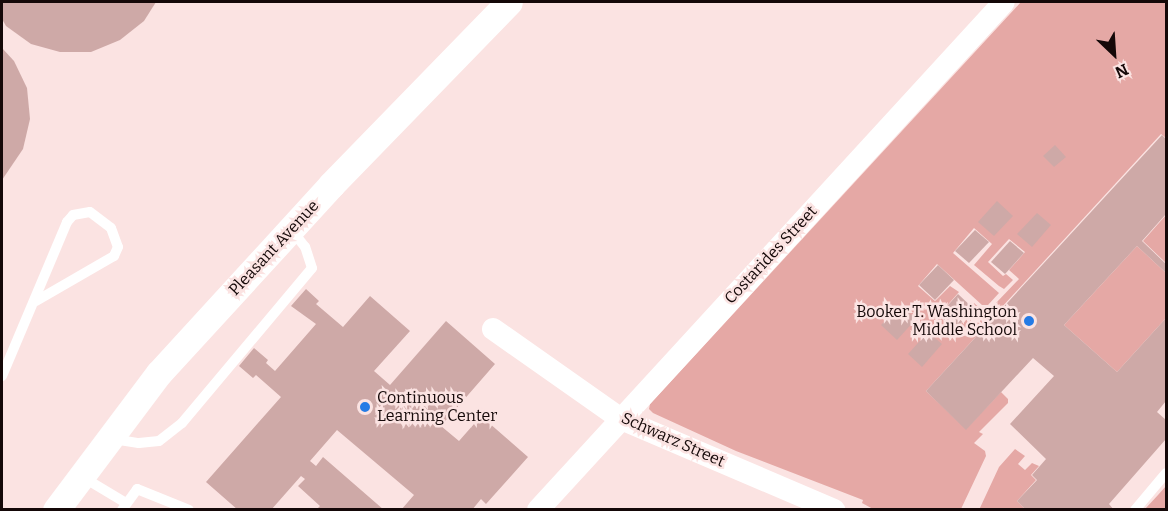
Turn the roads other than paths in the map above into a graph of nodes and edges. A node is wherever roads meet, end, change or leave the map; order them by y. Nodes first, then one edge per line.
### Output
1 (509, 2) edge
2 (1004, 2) edge
3 (291, 229) junction
4 (36, 301) junction
5 (493, 329) dead end
6 (2, 376) edge
7 (621, 419) junction
8 (110, 438) junction
9 (1167, 472) edge
10 (81, 476) junction
11 (124, 506) edge
12 (56, 510) edge
13 (189, 510) edge
14 (538, 510) edge
15 (834, 510) edge
16 (1135, 510) edge

1 - 3 street, Pleasant Avenue
2 - 7 street, Costarides Street
3 - 8 street, Pleasant Avenue
3 - 8 lane
4 - 4 lane
4 - 6 lane
5 - 7 street, Schwarz Street
7 - 14 street, Costarides Street
7 - 15 street, Schwarz Street
8 - 10 street, Pleasant Avenue
9 - 16 lane
10 - 11 lane
10 - 12 street, Pleasant Avenue
11 - 13 lane

